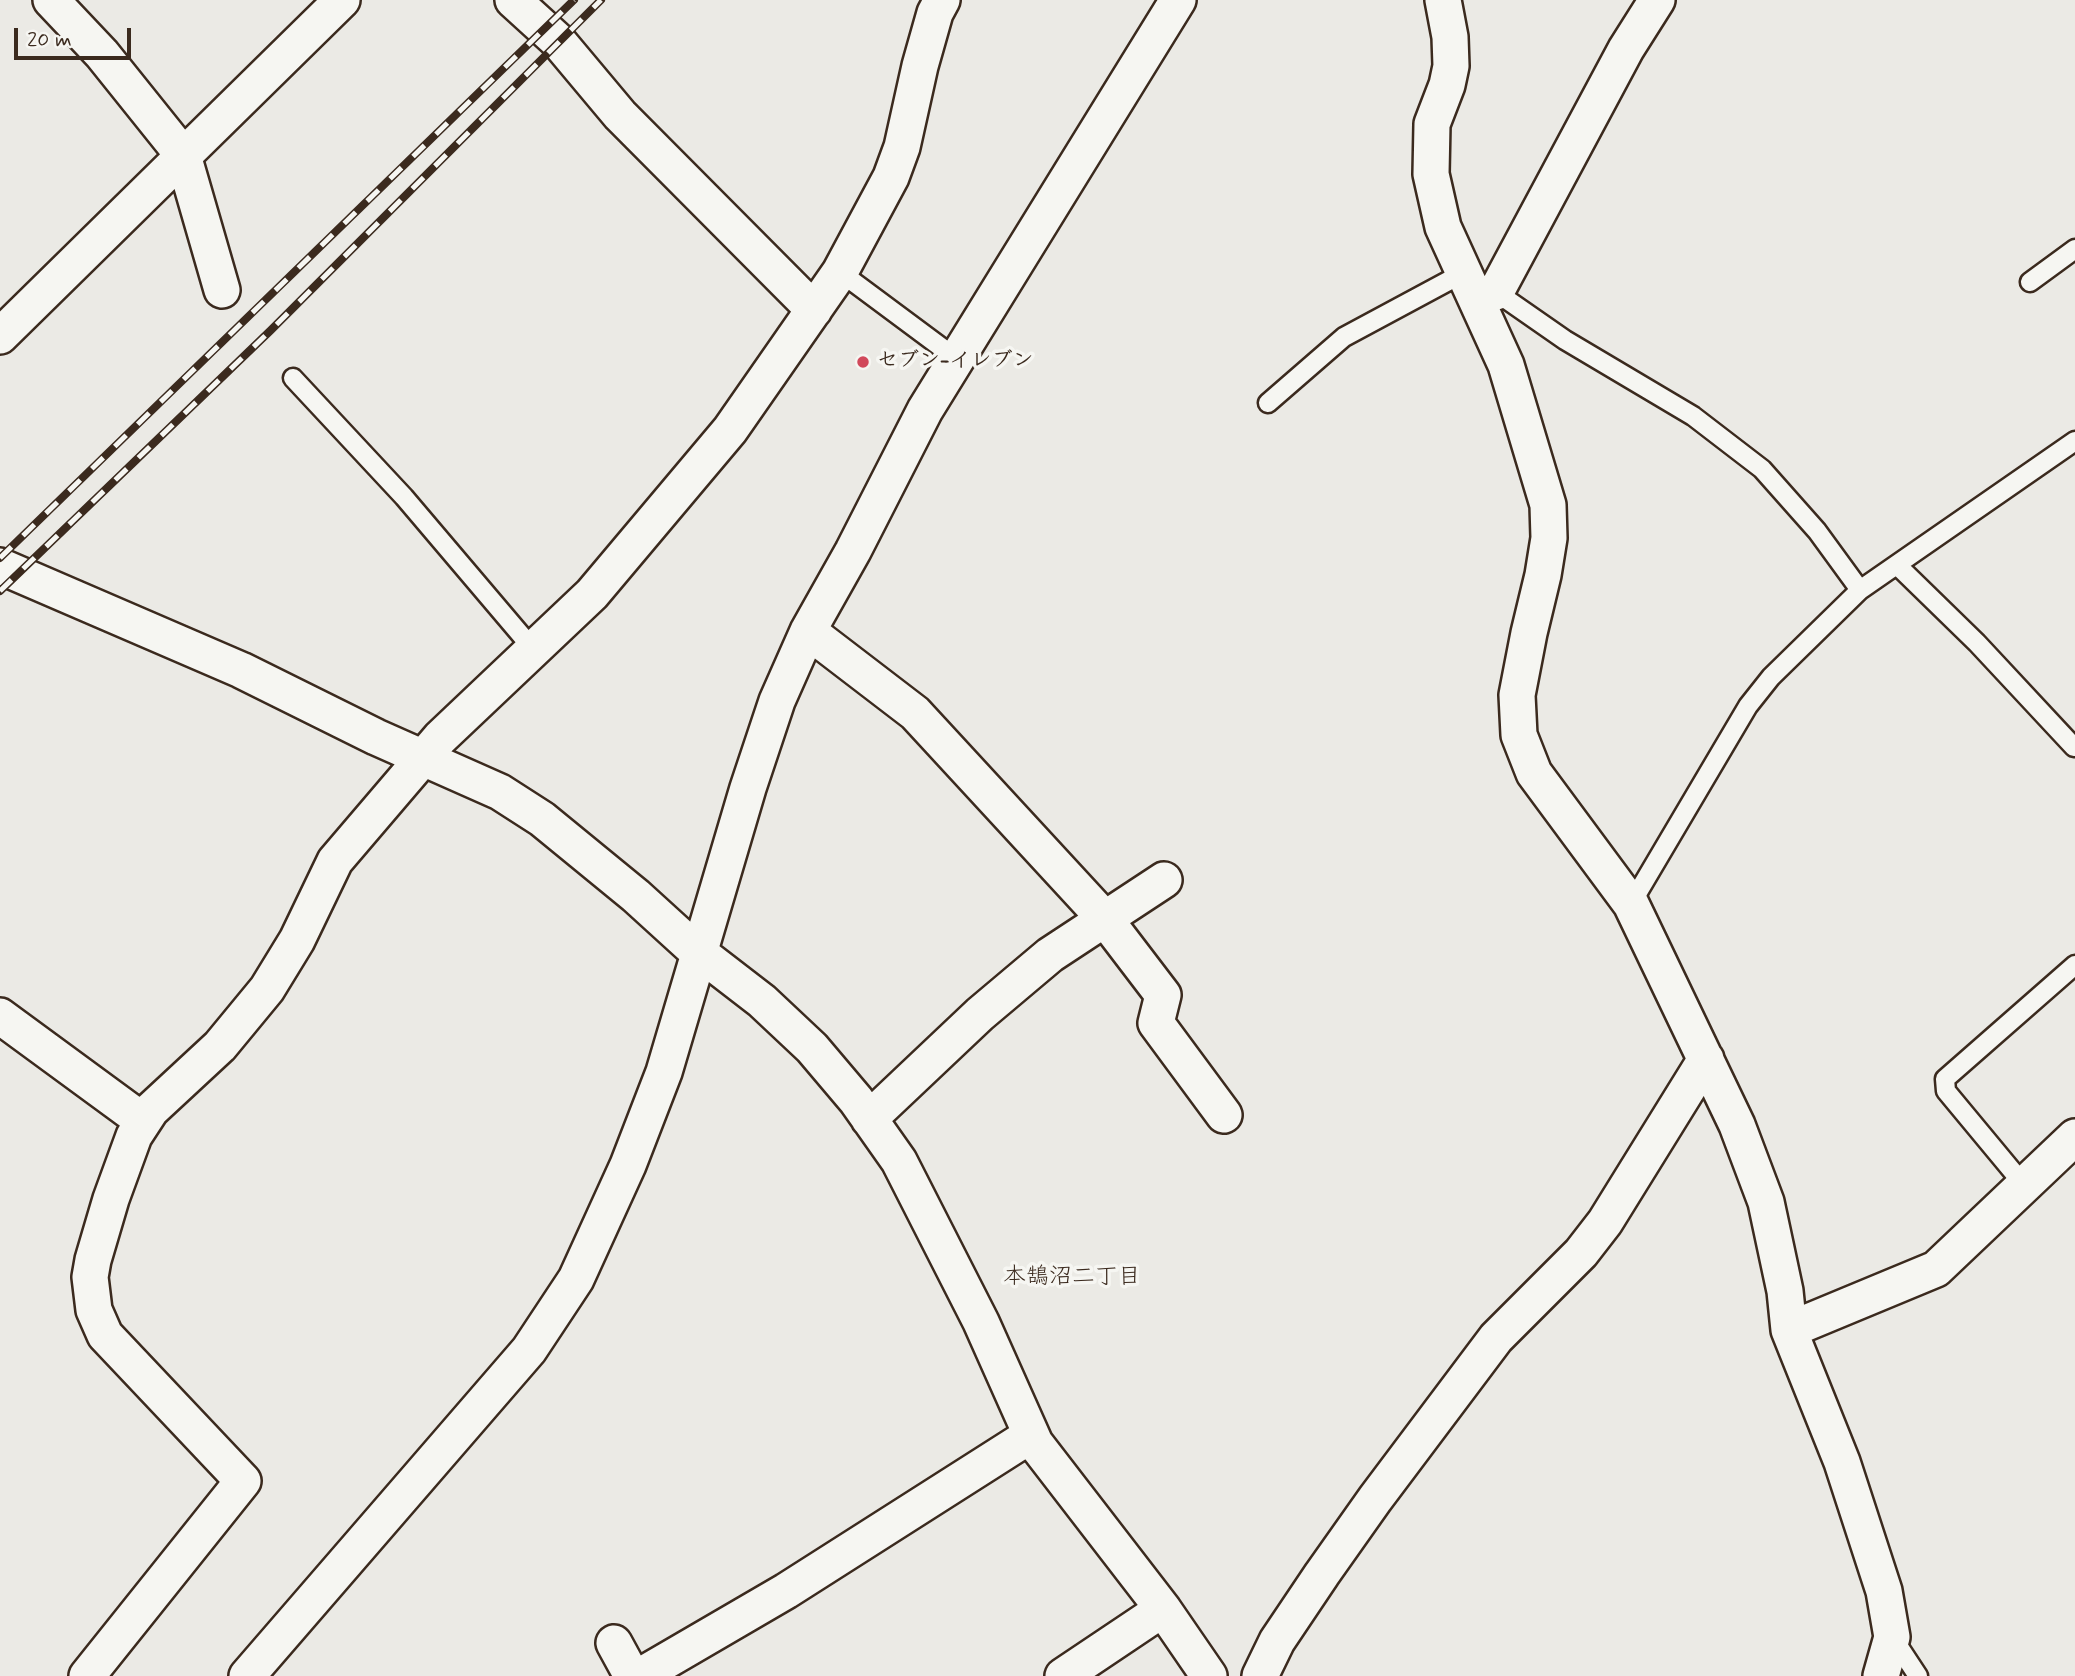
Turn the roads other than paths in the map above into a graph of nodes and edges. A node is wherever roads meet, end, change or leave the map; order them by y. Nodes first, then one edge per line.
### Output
1 (51, 0) edge
2 (342, 0) edge
3 (513, 0) edge
4 (942, 0) edge
5 (1178, 0) edge
6 (1443, 0) edge
7 (1657, 0) edge
8 (183, 155) junction
9 (2075, 248) edge
10 (840, 272) junction
11 (2029, 282) dead end
12 (1479, 287) junction
13 (222, 290) dead end
14 (814, 310) junction
15 (0, 336) edge
16 (957, 359) junction
17 (293, 378) dead end
18 (1268, 403) dead end
19 (2075, 440) edge
20 (0, 566) edge
21 (1898, 566) junction
22 (1860, 590) junction
23 (808, 631) junction
24 (533, 649) junction
25 (2074, 747) edge
26 (422, 758) junction
27 (1164, 880) dead end
28 (1630, 905) junction
29 (1105, 919) junction
30 (700, 953) junction
31 (2075, 965) edge
32 (0, 1016) edge
33 (1706, 1059) junction
34 (1224, 1115) dead end
35 (869, 1119) junction
36 (144, 1121) junction
37 (2070, 1150) edge
38 (2024, 1185) junction
39 (1789, 1330) junction
40 (1031, 1436) junction
41 (1163, 1609) junction
42 (1892, 1637) junction
43 (614, 1643) dead end
44 (87, 1676) edge
45 (247, 1676) edge
46 (632, 1676) edge
47 (640, 1676) edge
48 (1063, 1676) edge
49 (1209, 1676) edge
50 (1260, 1676) edge
51 (1881, 1676) edge
52 (1918, 1676) edge

1 - 8 street
2 - 8 street
3 - 14 street
4 - 10 street
5 - 16 street
6 - 12 street
7 - 12 street
8 - 13 street
8 - 15 street
9 - 11 lane
10 - 14 street
10 - 16 lane
12 - 18 lane
12 - 22 lane
12 - 28 street
14 - 24 street
16 - 23 street
17 - 24 lane
19 - 21 lane
20 - 26 street
21 - 22 lane
21 - 25 lane
22 - 28 lane
23 - 29 street
23 - 30 street
24 - 26 street
26 - 30 street
26 - 36 street
27 - 29 street
28 - 33 street
29 - 34 street
29 - 35 street
30 - 35 street
30 - 45 street
31 - 38 lane
32 - 36 street
33 - 39 street
33 - 50 street
35 - 40 street
36 - 44 street
37 - 38 street
38 - 39 street
39 - 42 street
40 - 41 street
40 - 47 street
41 - 48 street
41 - 49 street
42 - 51 street
42 - 52 lane
43 - 46 street

